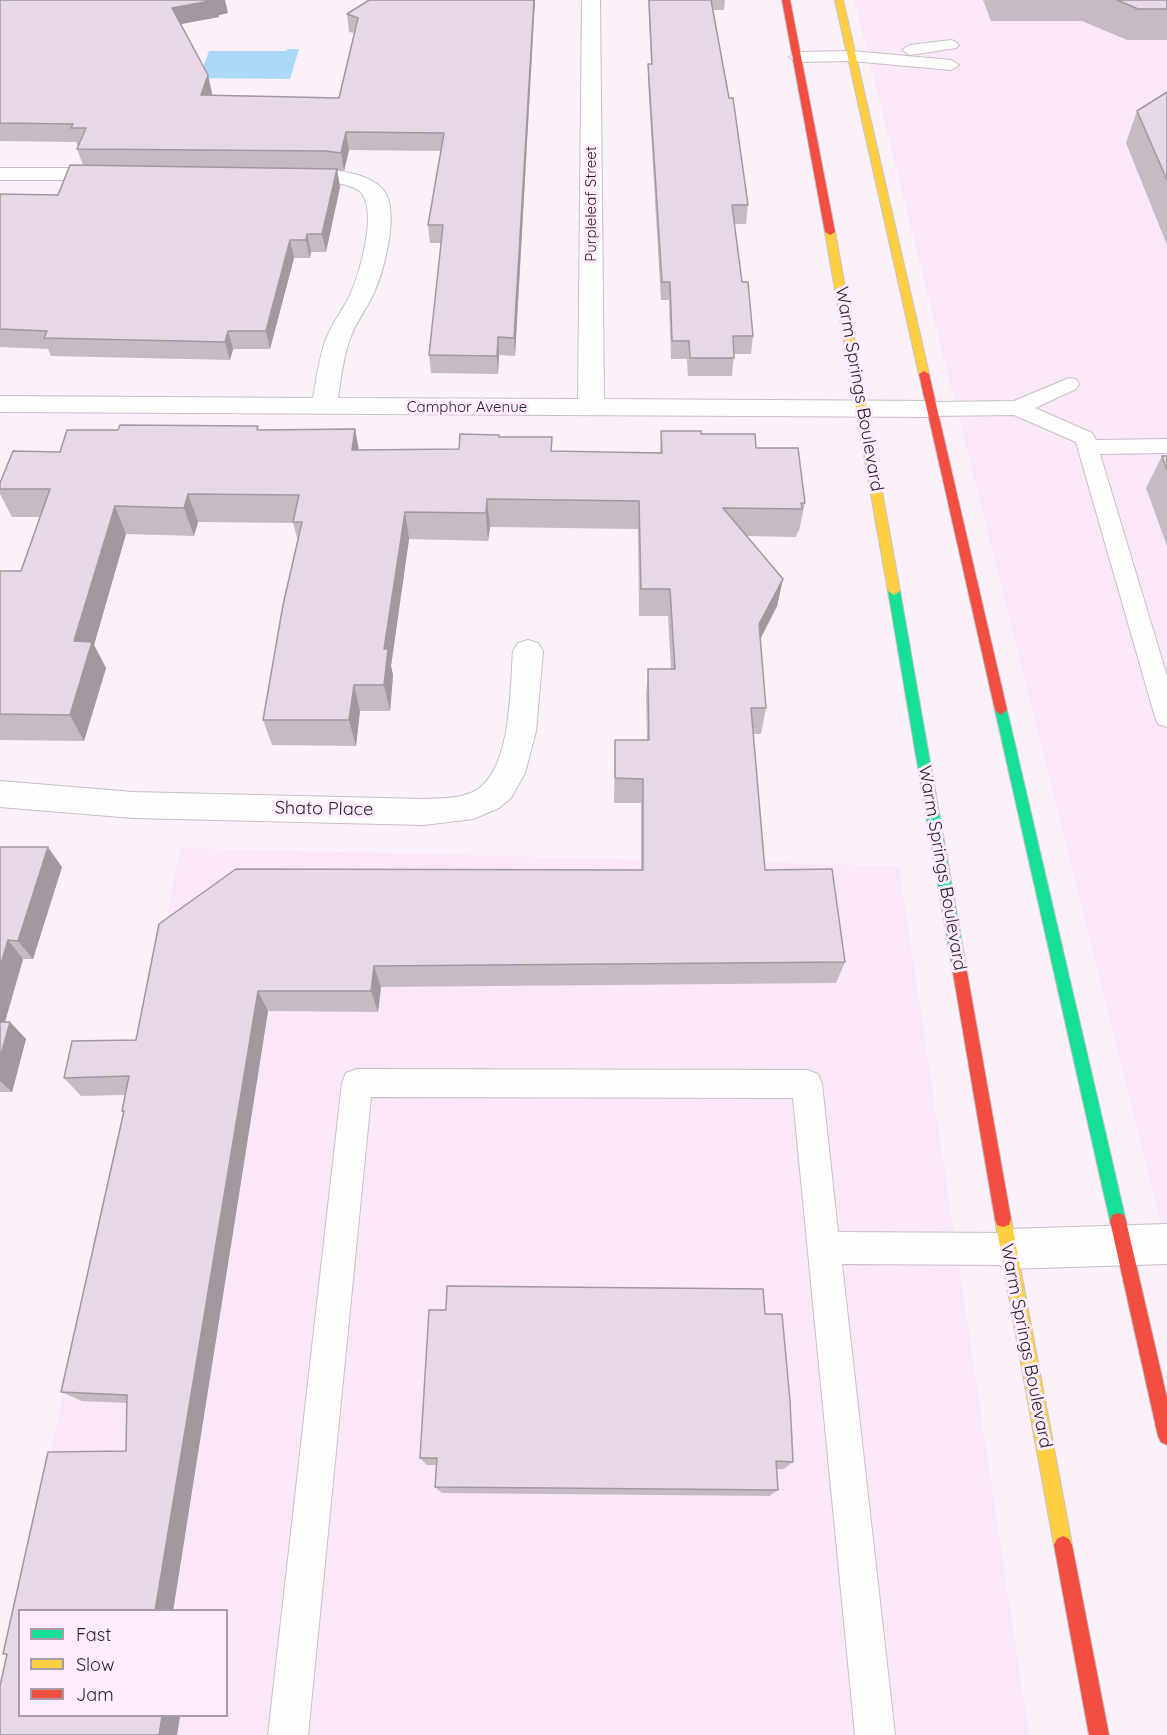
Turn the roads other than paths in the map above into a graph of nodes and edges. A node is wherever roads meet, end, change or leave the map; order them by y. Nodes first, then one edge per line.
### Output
1 (591, 0) edge
2 (786, 0) edge
3 (839, 0) edge
4 (951, 45) dead end
5 (852, 56) junction
6 (797, 57) junction
7 (951, 65) dead end
8 (0, 174) edge
9 (130, 174) edge
10 (271, 176) edge
11 (1069, 384) dead end
12 (324, 407) junction
13 (2, 408) edge
14 (591, 408) junction
15 (1017, 408) junction
16 (933, 409) junction
17 (863, 410) junction
18 (1167, 446) edge
19 (1087, 447) junction
20 (528, 651) dead end
21 (1167, 717) edge
22 (0, 795) edge
23 (1123, 1244) junction
24 (1167, 1244) edge
25 (825, 1248) junction
26 (1008, 1249) junction
27 (1167, 1436) edge
28 (288, 1735) edge
29 (875, 1735) edge
30 (1099, 1735) edge

1 - 14 street, Purpleleaf Street
2 - 6 main road, Warm Springs Boulevard
3 - 5 main road
4 - 5 lane
5 - 6 lane
5 - 7 lane
5 - 16 main road
6 - 17 main road, Warm Springs Boulevard
8 - 9 street
10 - 12 street
11 - 15 lane
12 - 13 street, Camphor Avenue
12 - 14 street, Camphor Avenue
14 - 17 street, Camphor Avenue
15 - 16 lane
15 - 19 lane
16 - 17 street, Camphor Avenue
16 - 23 main road
17 - 26 main road, Warm Springs Boulevard
18 - 19 lane
19 - 21 lane
20 - 22 street, Shato Place
23 - 24 street
23 - 26 street
23 - 27 main road
25 - 26 lane
25 - 28 lane
25 - 29 lane
26 - 30 main road, Warm Springs Boulevard

